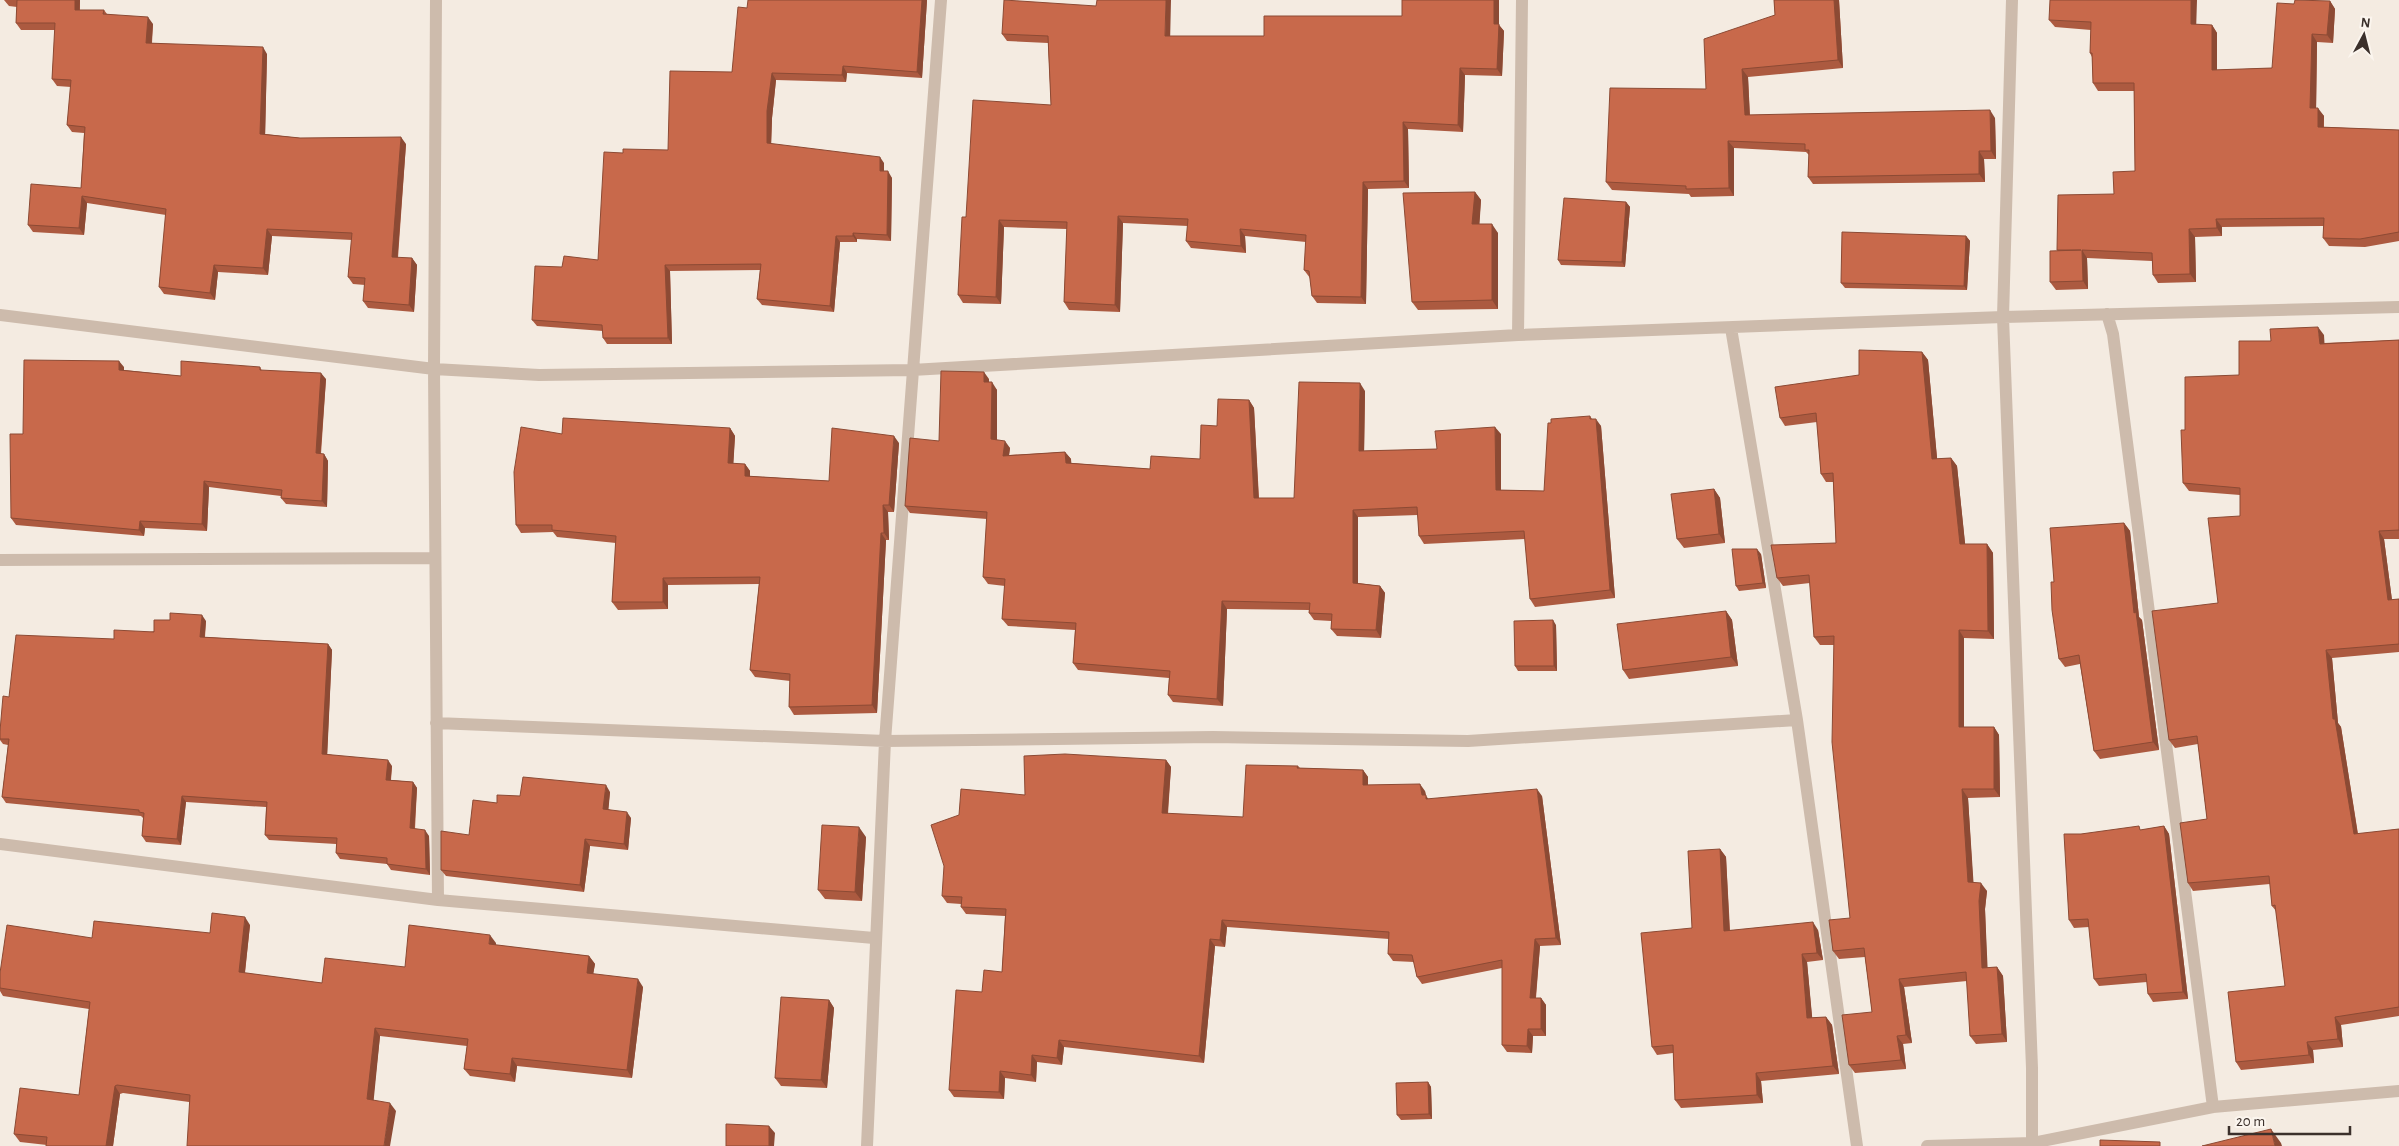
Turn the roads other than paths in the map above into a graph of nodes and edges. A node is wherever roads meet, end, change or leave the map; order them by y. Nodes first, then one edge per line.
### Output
1 (436, 0) edge
2 (940, 0) edge
3 (1522, 0) edge
4 (2012, 0) edge
5 (2399, 307) edge
6 (2107, 314) junction
7 (0, 315) edge
8 (2003, 317) junction
9 (1731, 328) junction
10 (1518, 335) junction
11 (434, 368) junction
12 (912, 370) junction
13 (435, 558) junction
14 (0, 560) edge
15 (1796, 720) junction
16 (436, 723) junction
17 (885, 741) junction
18 (0, 844) edge
19 (438, 900) junction
20 (874, 938) junction
21 (2399, 1090) edge
22 (2213, 1108) junction
23 (2032, 1144) edge
24 (866, 1146) edge
25 (1857, 1146) edge
26 (1927, 1146) edge

1 - 11 street
2 - 12 street
3 - 10 street
4 - 8 street
5 - 6 street
6 - 8 street
6 - 22 street
7 - 11 street
8 - 9 street
8 - 23 street
9 - 10 street
9 - 15 street
10 - 12 street
11 - 12 street
11 - 13 street
12 - 17 street
13 - 14 street
13 - 16 street
15 - 17 street
15 - 25 street
16 - 17 street
16 - 19 street
17 - 20 street
18 - 19 street
19 - 20 street
20 - 24 street
21 - 22 street
22 - 23 street
23 - 26 street

